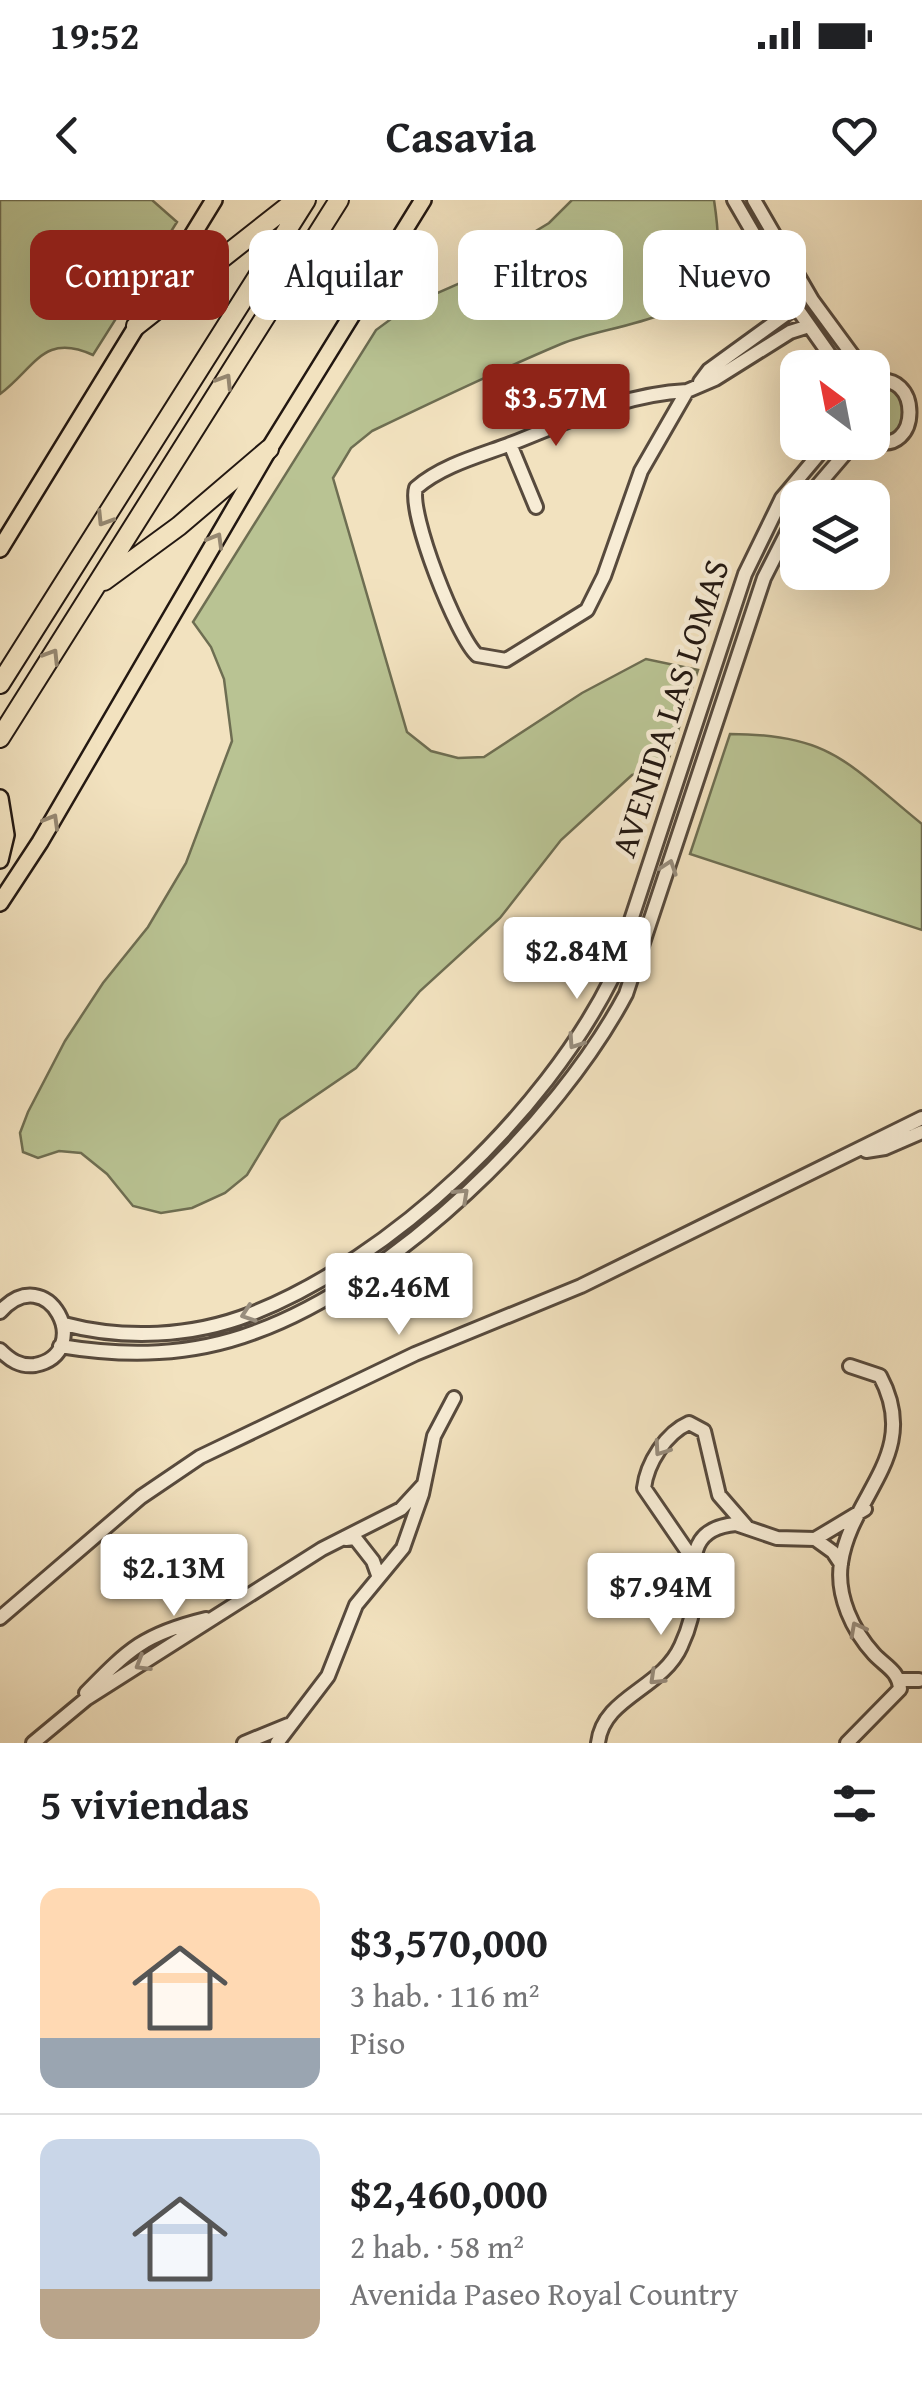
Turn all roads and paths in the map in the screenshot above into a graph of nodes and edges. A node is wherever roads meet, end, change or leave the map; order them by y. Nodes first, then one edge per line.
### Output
1 (214, 200) edge
2 (296, 200) edge
3 (306, 200) edge
4 (339, 200) edge
5 (423, 200) edge
6 (734, 200) edge
7 (754, 200) edge
8 (752, 230) edge
9 (777, 320) edge
10 (804, 320) edge
11 (136, 326) junction
12 (808, 326) junction
13 (826, 350) edge
14 (849, 350) edge
15 (922, 378) edge
16 (890, 381) edge
17 (700, 382) junction
18 (906, 387) junction
19 (687, 391) junction
20 (920, 403) edge
21 (890, 443) edge
22 (510, 444) junction
23 (269, 449) junction
24 (814, 460) edge
25 (840, 460) edge
26 (822, 480) edge
27 (536, 507) dead end
28 (780, 546) edge
29 (0, 549) edge
30 (745, 574) junction
31 (764, 578) junction
32 (96, 587) junction
33 (0, 684) edge
34 (0, 738) edge
35 (0, 798) edge
36 (0, 860) edge
37 (0, 903) edge
38 (922, 1118) edge
39 (922, 1132) edge
40 (859, 1152) junction
41 (0, 1312) edge
42 (64, 1324) junction
43 (60, 1346) junction
44 (0, 1350) edge
45 (850, 1366) dead end
46 (454, 1398) dead end
47 (424, 1484) junction
48 (868, 1508) junction
49 (748, 1528) junction
50 (344, 1539) junction
51 (815, 1539) junction
52 (692, 1558) junction
53 (840, 1564) junction
54 (378, 1575) junction
55 (218, 1616) junction
56 (0, 1618) edge
57 (900, 1680) junction
58 (919, 1680) dead end
59 (62, 1718) junction
60 (294, 1722) junction
61 (34, 1743) edge
62 (244, 1743) edge
63 (277, 1743) edge
64 (598, 1743) edge
65 (847, 1743) edge

1 - 11 main road
2 - 11 highway
3 -> 33 highway
32 -> 4 highway
5 - 23 main road
6 - 8 street
7 - 14 street
9 - 17 street
10 - 12 street
11 - 29 main road
12 - 13 street
12 - 17 street
15 - 18 street
16 - 18 street
17 - 19 street
18 - 20 street
19 - 22 street
19 - 22 street
20 - 21 street
22 - 27 street
23 - 32 highway
37 -> 23 main road
24 - 30 street, AVENIDA LAS LOMAS
25 - 26 street
28 - 31 street, AVENIDA LAS LOMAS
30 - 31 street
30 -> 42 street, AVENIDA LAS LOMAS
43 -> 31 street, AVENIDA LAS LOMAS
34 -> 32 highway
35 - 36 main road
38 - 40 street
39 - 40 street
40 - 56 street
41 - 42 street
42 - 43 street
43 - 44 street
45 - 48 street
46 - 47 street
47 - 50 street
47 - 54 street
48 - 51 street
48 - 53 street
49 - 51 street
49 - 52 street
49 -> 52 street
50 - 54 street
50 - 55 street
51 - 53 street
52 -> 64 street
57 -> 53 street
54 - 60 street
55 -> 59 street
55 - 59 street
57 - 58 street
57 - 65 street
59 - 61 street
60 - 62 street
60 - 63 street

